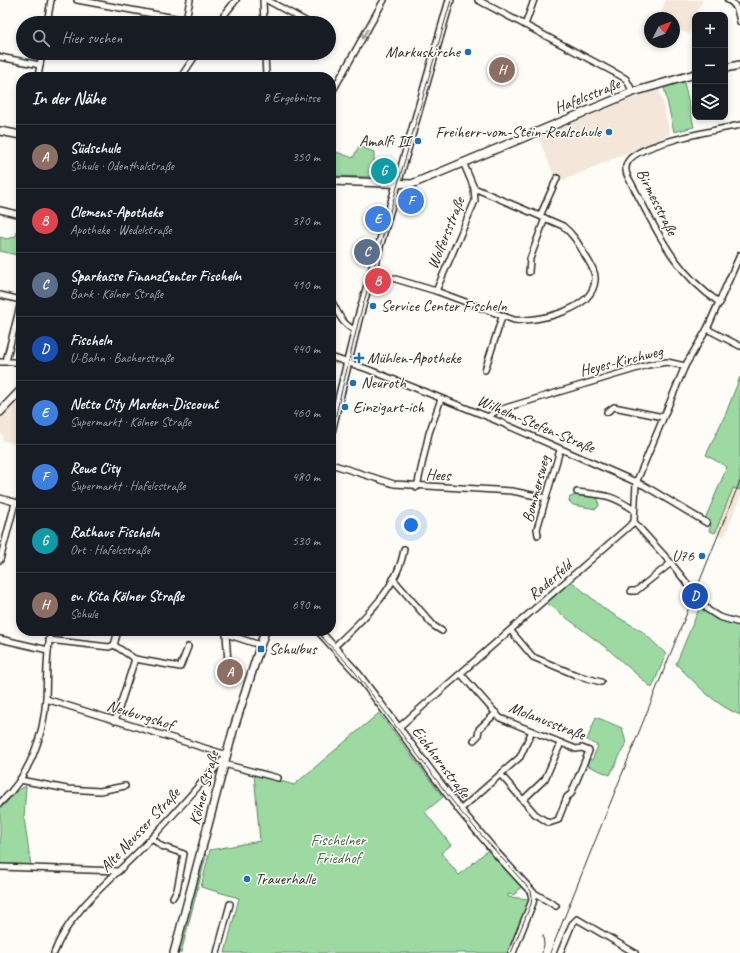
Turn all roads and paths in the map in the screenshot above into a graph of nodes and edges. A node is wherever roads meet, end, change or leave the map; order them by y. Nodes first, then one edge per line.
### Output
1 (51, 0) edge
2 (77, 0) edge
3 (190, 0) edge
4 (236, 0) edge
5 (263, 0) edge
6 (267, 0) edge
7 (384, 0) edge
8 (450, 0) edge
9 (478, 0) edge
10 (534, 0) edge
11 (728, 0) edge
12 (734, 1) edge
13 (48, 16) edge
14 (169, 16) edge
15 (187, 16) edge
16 (223, 16) edge
17 (264, 16) edge
18 (296, 16) edge
19 (740, 22) edge
20 (525, 25) junction
21 (0, 58) edge
22 (41, 60) edge
23 (192, 60) edge
24 (265, 60) edge
25 (40, 65) junction
26 (740, 65) edge
27 (728, 67) edge
28 (39, 72) edge
29 (184, 72) edge
30 (266, 72) edge
31 (692, 75) edge
32 (336, 85) edge
33 (633, 92) junction
34 (740, 125) edge
35 (0, 131) edge
36 (16, 134) edge
37 (463, 162) junction
38 (557, 178) dead end
39 (336, 181) edge
40 (398, 183) junction
41 (474, 188) junction
42 (0, 210) edge
43 (16, 213) edge
44 (542, 217) junction
45 (740, 255) edge
46 (372, 272) junction
47 (529, 272) dead end
48 (436, 291) junction
49 (0, 295) edge
50 (16, 300) edge
51 (720, 303) junction
52 (336, 309) edge
53 (502, 317) junction
54 (16, 318) edge
55 (707, 329) junction
56 (356, 330) junction
57 (740, 346) edge
58 (336, 358) edge
59 (3, 361) edge
60 (16, 362) edge
61 (348, 362) junction
62 (685, 366) junction
63 (485, 370) dead end
64 (16, 395) edge
65 (441, 398) junction
66 (336, 411) edge
67 (0, 412) edge
68 (607, 412) dead end
69 (488, 417) junction
70 (663, 417) junction
71 (560, 450) junction
72 (336, 466) edge
73 (636, 483) junction
74 (417, 487) junction
75 (577, 492) dead end
76 (0, 498) edge
77 (546, 498) junction
78 (15, 503) joint
79 (634, 510) junction
80 (634, 522) junction
81 (707, 523) dead end
82 (538, 536) dead end
83 (404, 549) dead end
84 (0, 560) edge
85 (670, 563) junction
86 (393, 579) junction
87 (631, 591) dead end
88 (740, 623) edge
89 (442, 631) dead end
90 (511, 631) junction
91 (50, 636) edge
92 (117, 636) edge
93 (226, 636) edge
94 (234, 636) edge
95 (263, 636) edge
96 (324, 636) edge
97 (0, 638) edge
98 (49, 640) junction
99 (114, 645) junction
100 (260, 645) junction
101 (334, 647) junction
102 (188, 648) dead end
103 (48, 650) junction
104 (135, 660) junction
105 (228, 663) dead end
106 (461, 674) junction
107 (601, 682) dead end
108 (46, 699) junction
109 (496, 714) junction
110 (115, 721) junction
111 (398, 728) junction
112 (532, 732) junction
113 (474, 740) dead end
114 (561, 743) junction
115 (226, 755) junction
116 (224, 764) junction
117 (501, 774) junction
118 (278, 778) dead end
119 (20, 780) junction
120 (125, 786) dead end
121 (522, 800) junction
122 (0, 803) edge
123 (460, 810) junction
124 (152, 838) junction
125 (0, 866) edge
126 (119, 871) junction
127 (531, 891) junction
128 (173, 897) dead end
129 (230, 904) dead end
130 (556, 906) dead end
131 (54, 953) edge
132 (174, 953) edge
133 (217, 953) edge
134 (512, 953) edge
135 (560, 953) edge
136 (635, 953) edge

1 - 13 street
2 - 14 street
3 - 15 street
4 - 16 street
5 - 17 street
6 - 18 street
7 -> 32 street
8 - 40 main road
9 - 20 street
10 - 20 street
11 - 12 street
12 - 19 street
20 - 33 street
21 - 25 street
22 - 25 street
23 - 29 street
24 - 30 street
25 - 28 street
26 - 27 main road
31 - 33 main road, Hafelsstraße
33 - 37 main road, Hafelsstraße
34 - 51 street, Birmesstraße
35 - 36 main road
37 - 40 main road, Hafelsstraße
37 - 41 street, Wolfersstraße
38 - 44 street
39 - 40 main road, Hafelsstraße
40 - 46 main road
41 - 44 street
41 - 48 street, Wolfersstraße
42 - 43 street
44 - 47 street
44 - 53 street
45 - 51 street, Heyes-Kirchweg
46 - 48 street
46 - 56 main road
48 - 53 street
49 - 50 street
51 - 55 street, Heyes-Kirchweg
52 - 56 street
53 - 63 street
54 - 59 street
55 - 57 street
55 - 62 street, Heyes-Kirchweg
56 - 61 main road
58 - 61 street, Wilhelm-Stefen-Straße
59 - 60 street
61 - 65 street, Wilhelm-Stefen-Straße
61 - 66 main road
62 - 69 street, Heyes-Kirchweg
62 - 70 street
64 - 67 main road
65 - 69 street, Wilhelm-Stefen-Straße
65 - 74 street
68 - 70 street
69 - 71 street, Wilhelm-Stefen-Straße
70 - 73 street
71 - 73 street, Wilhelm-Stefen-Straße
71 - 77 street, Bommersweg
72 - 74 street, Hees
73 - 79 street
73 - 81 street, Wilhelm-Stefen-Straße
74 - 77 street, Hees
75 - 79 street
76 - 78 street
77 - 82 street, Bommersweg
78 - 84 street
79 - 80 street
80 - 85 street
80 - 90 street, Raderfeld
83 - 86 street
85 - 87 street
85 - 88 street
86 - 89 street
86 - 101 street
90 - 106 street, Raderfeld
90 - 107 street
91 - 98 street
92 - 99 street
93 - 105 street
94 - 100 street
95 - 100 main road, Kölner Straße
96 - 101 main road, Eichhornstraße
97 - 103 street
98 - 99 street
98 - 103 street
99 - 104 street
100 - 115 main road, Kölner Straße
101 - 111 main road, Eichhornstraße
102 - 104 street
103 - 108 street
104 - 110 street
106 - 109 street, Molanusstraße
106 - 111 street, Raderfeld
108 - 110 street, Neuburgshof
108 - 119 street
109 - 112 street, Molanusstraße
109 - 113 street, Molanusstraße
110 - 115 street, Neuburgshof
111 - 123 main road, Eichhornstraße
112 - 114 street, Molanusstraße
112 - 117 street
114 - 121 street
114 - 121 street, Molanusstraße
115 - 116 main road, Kölner Straße
115 - 124 street, Alte Neusser Straße
116 - 118 street
116 - 132 main road, Kölner Straße
117 - 121 street
117 - 123 street
119 - 120 street
119 - 122 street
123 - 127 main road, Eichhornstraße
124 - 126 street, Alte Neusser Straße
124 - 128 street
125 - 126 street
126 - 131 street, Alte Neusser Straße
127 - 130 street, Eichhornstraße
127 - 134 main road
129 - 133 street
135 - 136 street

